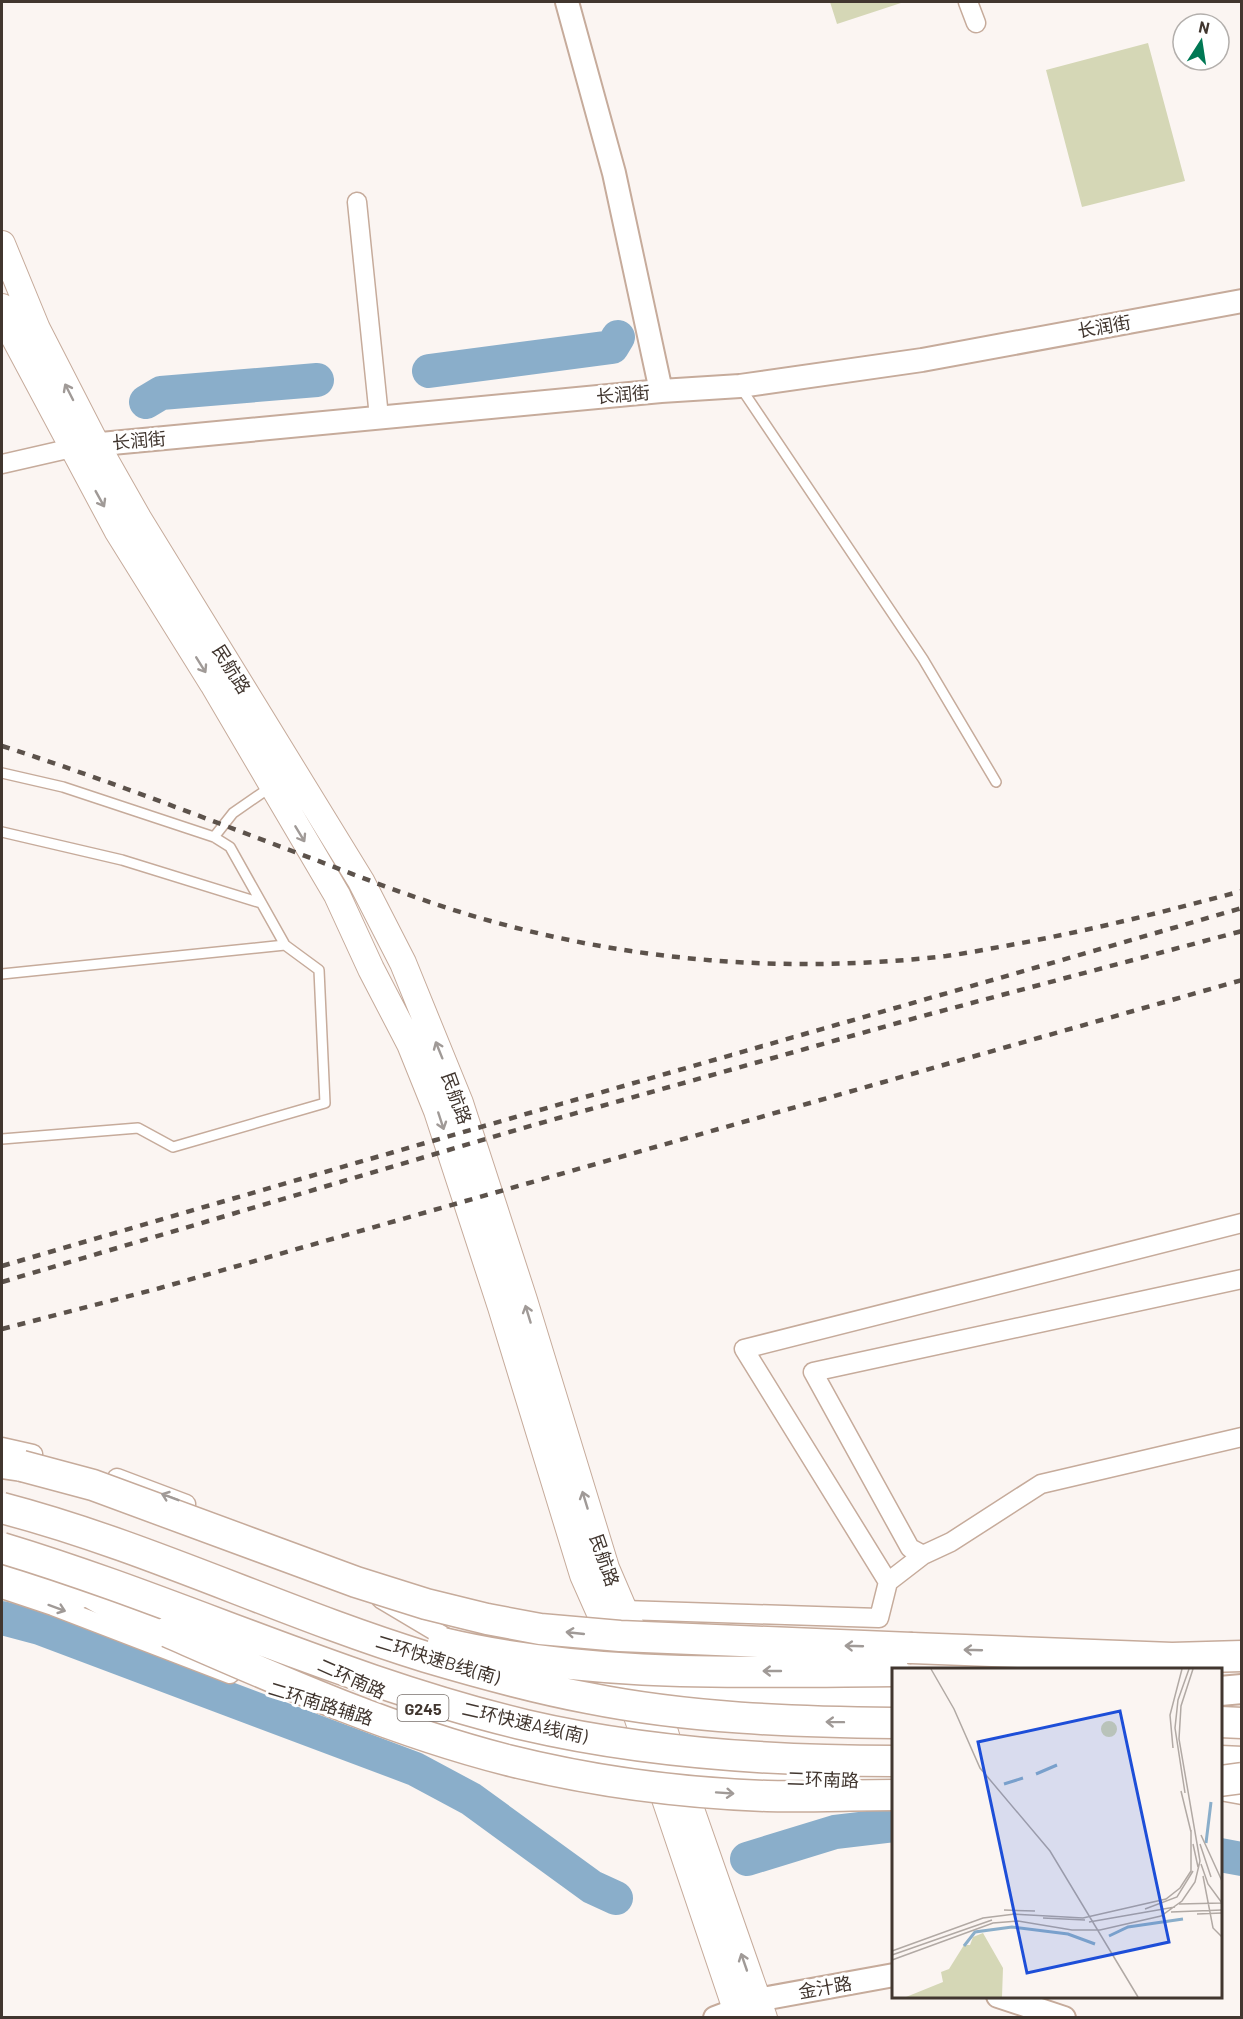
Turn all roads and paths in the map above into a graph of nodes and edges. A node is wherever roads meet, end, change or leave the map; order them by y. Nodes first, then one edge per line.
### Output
1 (567, 2) edge
2 (968, 2) edge
3 (976, 23) dead end
4 (357, 202) dead end
5 (2, 244) edge
6 (1242, 301) edge
7 (2, 307) edge
8 (740, 386) junction
9 (661, 391) junction
10 (379, 417) junction
11 (84, 446) junction
12 (2, 464) edge
13 (2, 772) edge
14 (996, 782) dead end
15 (272, 786) junction
16 (2, 832) edge
17 (214, 837) junction
18 (261, 903) junction
19 (285, 945) junction
20 (2, 974) edge
21 (2, 1139) edge
22 (1242, 1223) edge
23 (1242, 1279) edge
24 (1242, 1437) edge
25 (8, 1459) edge
26 (2, 1507) edge
27 (2, 1513) edge
28 (2, 1541) edge
29 (2, 1548) edge
30 (923, 1555) junction
31 (2, 1570) edge
32 (888, 1582) junction
33 (2, 1589) edge
34 (624, 1610) junction
35 (168, 1632) junction
36 (1242, 1656) edge
37 (1242, 1662) edge
38 (1112, 1668) edge
39 (892, 1671) edge
40 (639, 1688) junction
41 (1242, 1689) edge
42 (1222, 1691) edge
43 (892, 1701) edge
44 (1222, 1701) edge
45 (1242, 1702) edge
46 (1222, 1722) edge
47 (892, 1723) edge
48 (1242, 1723) edge
49 (892, 1761) edge
50 (1222, 1761) edge
51 (1242, 1762) edge
52 (665, 1768) junction
53 (1242, 1779) edge
54 (892, 1780) edge
55 (1222, 1781) edge
56 (1222, 1791) edge
57 (892, 1795) edge
58 (1242, 1795) edge
59 (892, 1976) edge
60 (1004, 1998) edge
61 (742, 2012) edge
62 (1064, 2018) edge

1 - 9 street
2 - 3 street
4 - 10 street
11 -> 5 main road, 民航路
6 - 8 street, 长润街
7 - 11 main road, 民航路
8 - 9 street, 长润街
8 - 14 lane
9 - 10 street, 长润街
10 - 11 street, 长润街
11 - 12 street, 长润街
11 -> 15 main road, 民航路
34 -> 11 main road, 民航路
13 - 17 lane
15 - 17 lane
15 -> 40 main road, 民航路
16 - 18 lane
17 - 18 lane
18 - 19 lane
19 - 20 lane
19 - 21 lane
22 - 32 street
23 - 30 street
24 - 30 street
36 -> 25 highway, bridge
40 -> 25 street
39 -> 26 highway, bridge
47 -> 26 highway, 二环快速B线(南), bridge
27 - 40 main road, 二环南路
28 - 52 main road, 二环南路 / G245
29 - 35 highway, bridge
29 - 49 highway, 二环快速A线(南), bridge
30 - 32 street
31 - 35 highway
32 - 34 street
33 -> 52 street, 二环南路辅路
34 - 40 main road, 民航路
35 -> 57 highway, bridge
37 - 38 highway
40 - 43 main road, 二环南路
40 - 52 main road, 民航路
41 - 42 main road
44 - 45 main road
46 - 48 highway
50 - 51 highway
52 - 54 main road, 二环南路 / G245
52 - 61 main road, 民航路
53 - 55 highway, bridge
56 - 58 street
59 - 61 street, 金汁路
60 - 62 street

